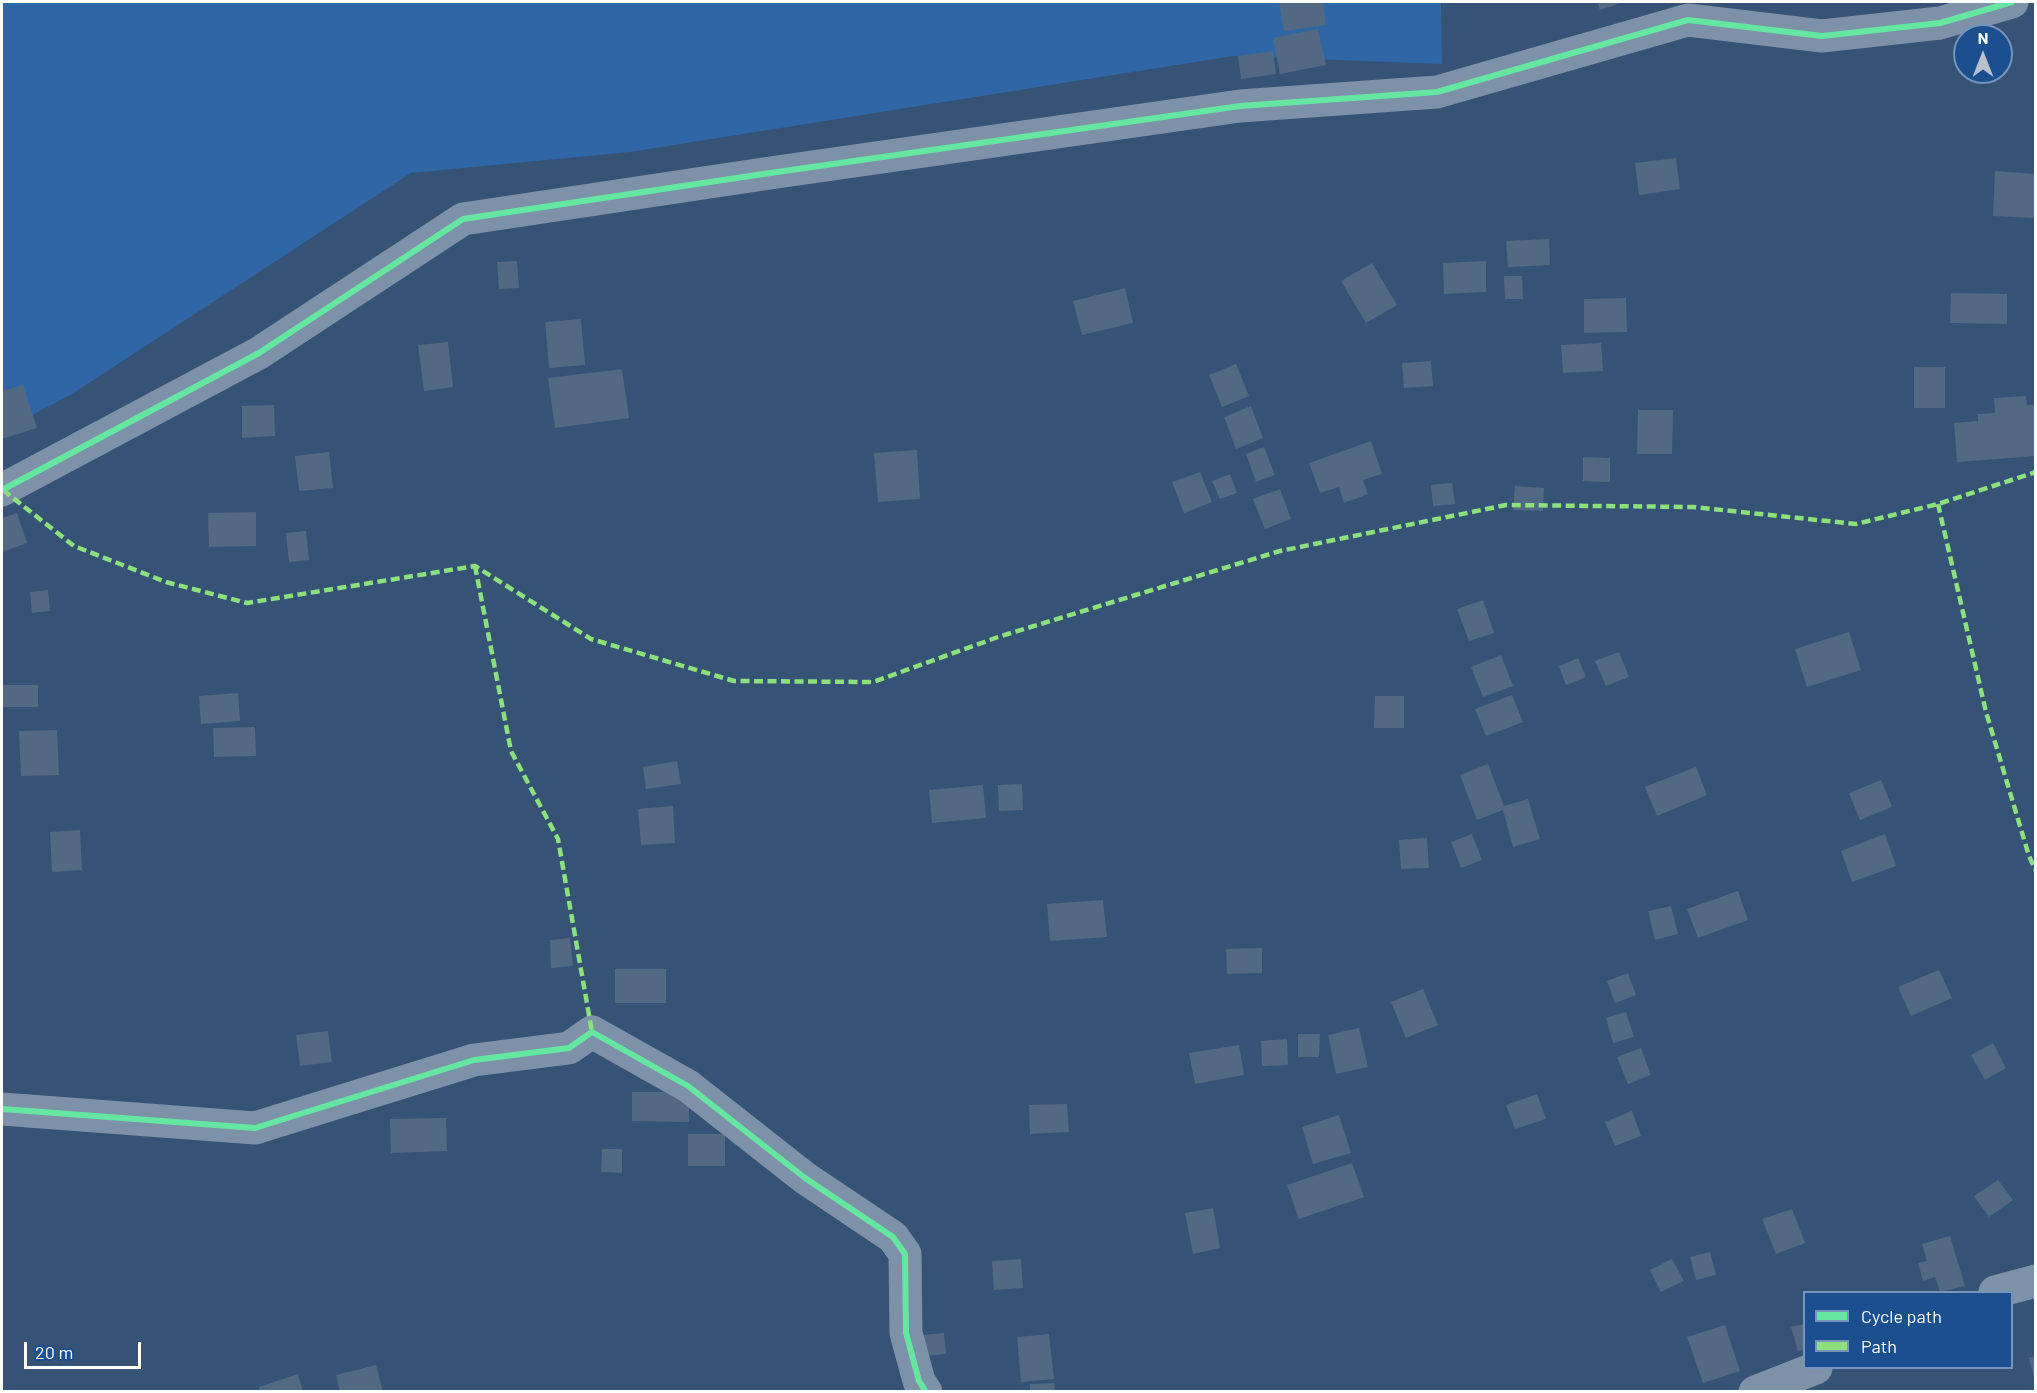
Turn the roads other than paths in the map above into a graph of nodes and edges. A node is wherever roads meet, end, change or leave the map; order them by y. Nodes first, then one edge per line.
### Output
1 (2012, 2) edge
2 (2, 490) edge
3 (2, 1109) edge
4 (2036, 1281) edge
5 (2002, 1291) edge
6 (1813, 1369) edge
7 (926, 1392) edge
8 (1755, 1392) edge

1 - 2 street
3 - 7 street
4 - 5 street
6 - 8 street

